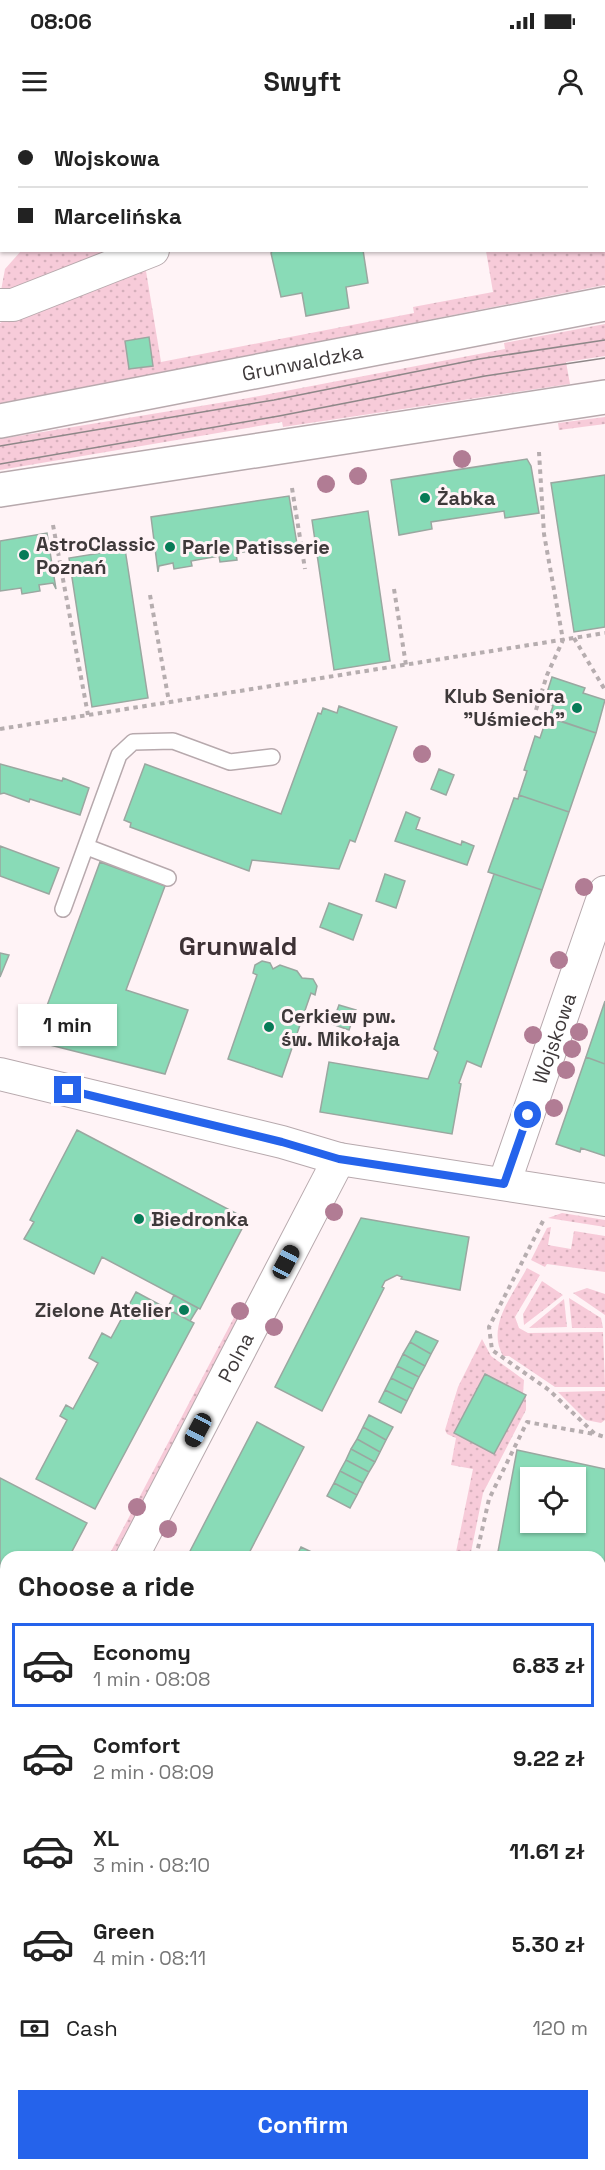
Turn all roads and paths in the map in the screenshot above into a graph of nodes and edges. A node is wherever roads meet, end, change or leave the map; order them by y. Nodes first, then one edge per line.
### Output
1 (148, 252) edge
2 (605, 304) edge
3 (0, 305) edge
4 (605, 397) edge
5 (0, 421) edge
6 (539, 453) dead end
7 (292, 488) dead end
8 (0, 490) edge
9 (53, 525) dead end
10 (305, 569) dead end
11 (394, 590) dead end
12 (150, 596) dead end
13 (605, 633) edge
14 (574, 638) junction
15 (563, 640) junction
16 (405, 665) junction
17 (605, 690) edge
18 (169, 702) junction
19 (536, 710) dead end
20 (88, 715) junction
21 (0, 729) edge
22 (272, 757) dead end
23 (87, 847) junction
24 (168, 878) dead end
25 (605, 892) edge
26 (63, 909) dead end
27 (0, 1074) edge
28 (339, 1159) junction
29 (504, 1184) junction
30 (605, 1200) edge
31 (543, 1221) dead end
32 (595, 1434) junction
33 (605, 1437) edge
34 (135, 1551) edge
35 (477, 1551) edge

1 - 3 street
2 - 5 street, Grunwaldzka
4 - 8 street
6 - 15 path
7 - 10 path
9 - 20 path
11 - 16 path
12 - 18 path
13 - 14 path
14 - 15 path
14 - 17 path
15 - 16 path
15 - 19 path
16 - 18 path
18 - 20 path
20 - 21 path
22 - 23 lane
23 - 24 lane
23 - 26 lane
25 - 29 street, Wojskowa
27 - 28 street
28 - 29 street
28 - 34 street, Polna
29 - 30 street
31 - 32 path
32 - 33 path
32 - 35 path

